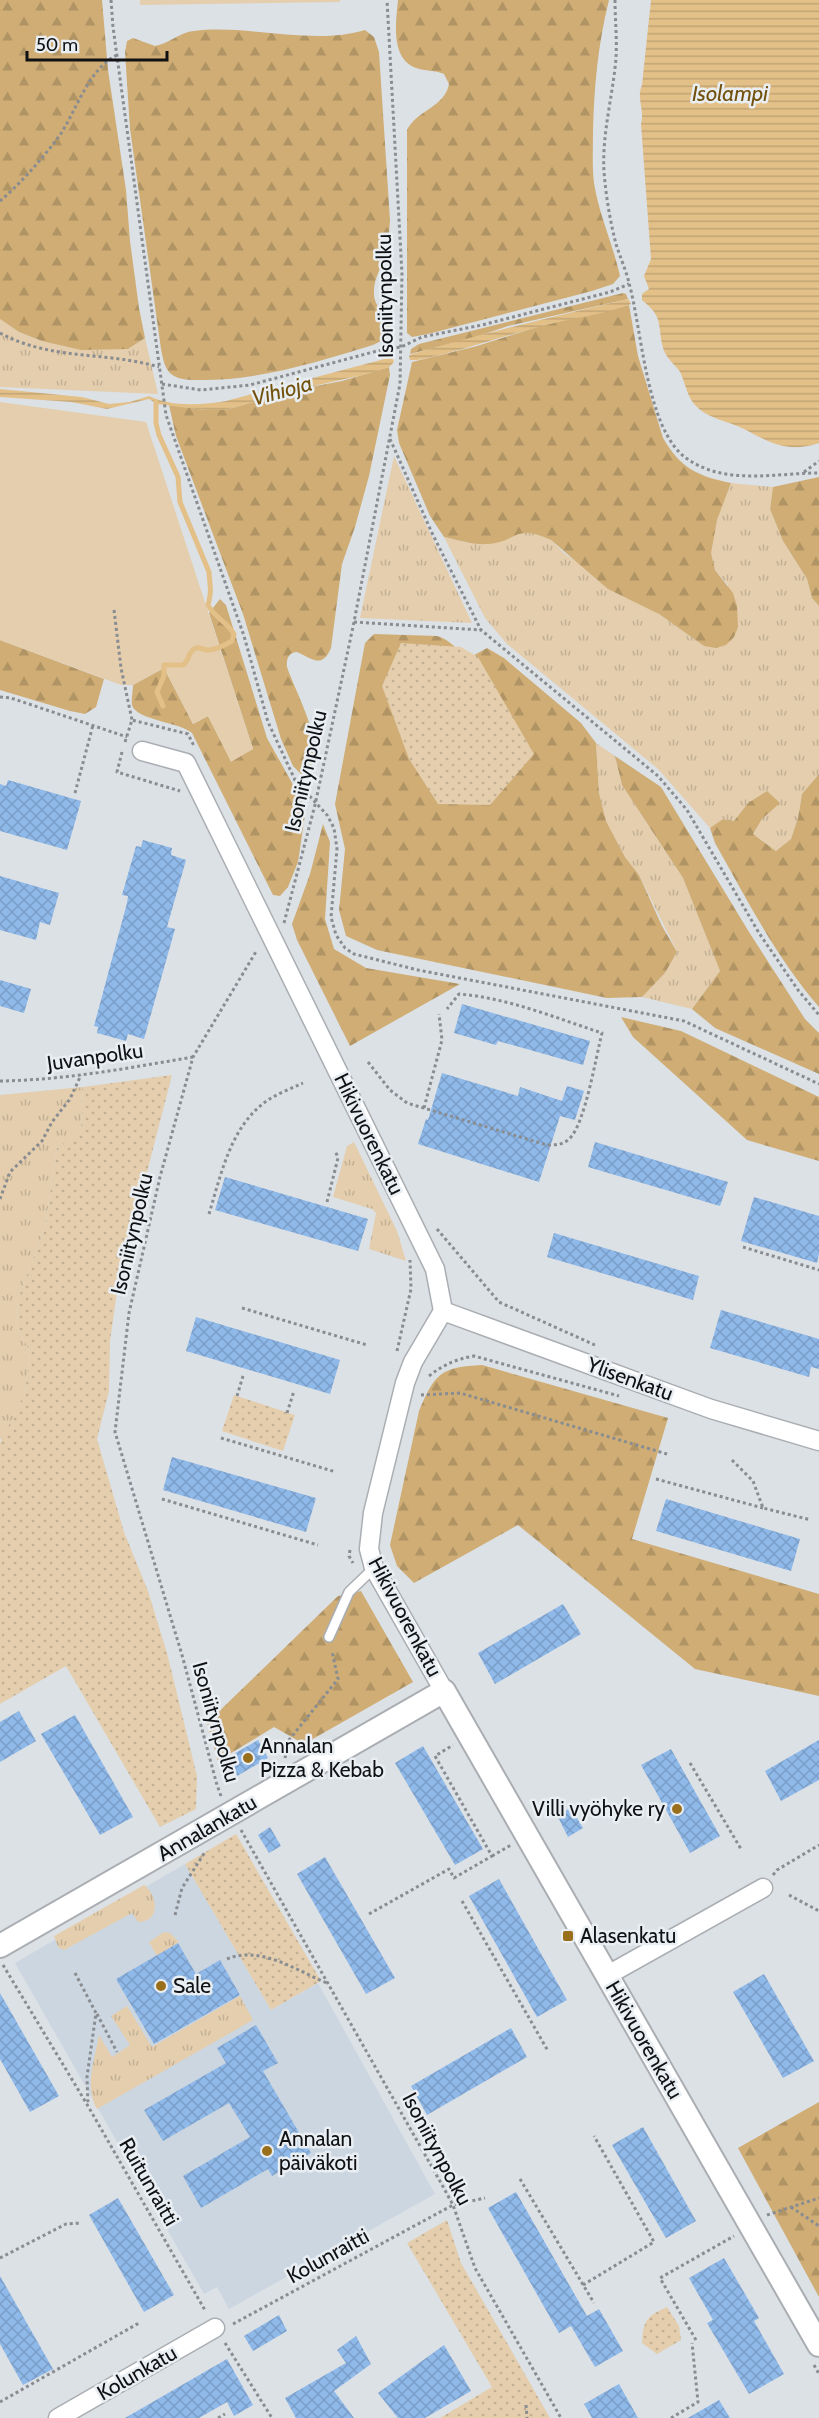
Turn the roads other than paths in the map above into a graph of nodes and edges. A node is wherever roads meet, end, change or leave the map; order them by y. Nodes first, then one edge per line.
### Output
1 (142, 751) road end
2 (443, 1311) junction
3 (819, 1441) edge
4 (368, 1574) junction
5 (329, 1637) road end
6 (444, 1691) junction
7 (763, 1888) road end
8 (0, 1947) edge
9 (606, 1976) junction
10 (215, 2328) road end
11 (816, 2354) edge
12 (58, 2418) edge

1 - 2 street, Hikivuorenkatu
2 - 3 street, Ylisenkatu
2 - 4 street, Hikivuorenkatu
4 - 5 lane
4 - 6 street, Hikivuorenkatu
6 - 8 street, Annalankatu
6 - 9 street, Hikivuorenkatu
7 - 9 street
9 - 11 street, Hikivuorenkatu
10 - 12 street, Kolunkatu

